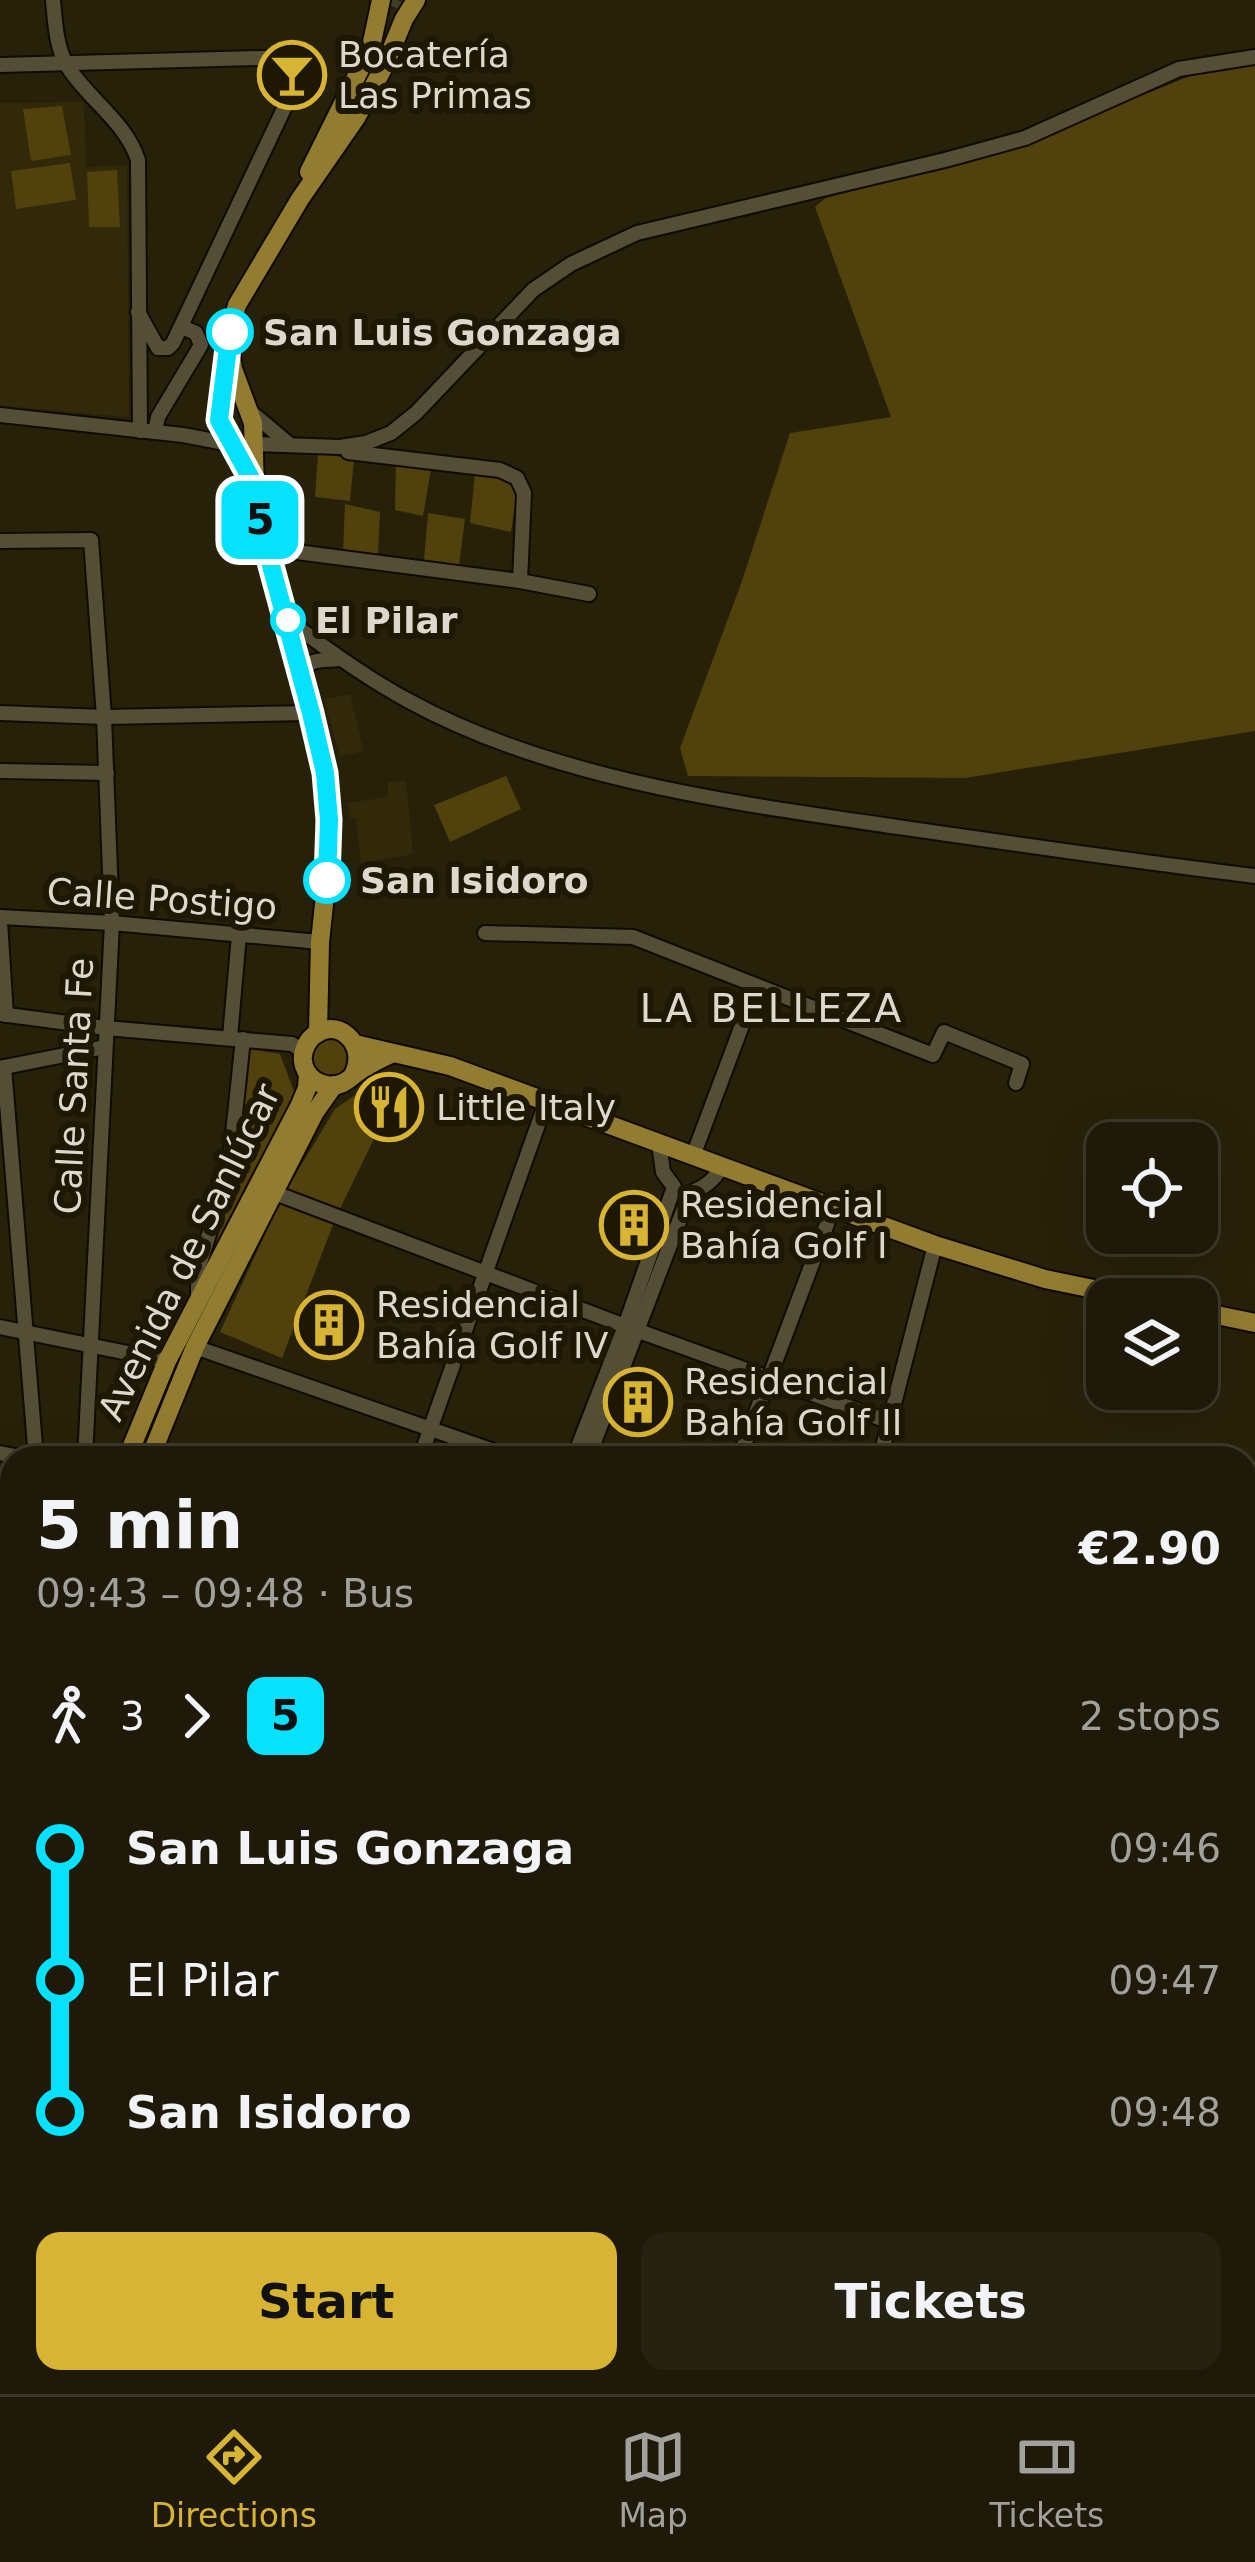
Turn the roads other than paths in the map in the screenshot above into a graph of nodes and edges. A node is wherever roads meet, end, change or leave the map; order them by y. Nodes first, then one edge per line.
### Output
1 (53, 0) edge
2 (416, 0) edge
3 (383, 5) edge
4 (1255, 57) edge
5 (65, 64) junction
6 (0, 65) edge
7 (300, 199) junction
8 (138, 312) junction
9 (182, 327) junction
10 (229, 344) junction
11 (250, 411) junction
12 (220, 412) junction
13 (0, 415) edge
14 (148, 432) junction
15 (391, 433) junction
16 (183, 435) junction
17 (230, 444) junction
18 (253, 444) junction
19 (293, 446) junction
20 (328, 448) junction
21 (390, 456) junction
22 (255, 486) junction
23 (0, 541) edge
24 (266, 548) junction
25 (520, 580) junction
26 (589, 594) dead end
27 (288, 620) junction
28 (317, 642) junction
29 (318, 659) junction
30 (339, 659) junction
31 (303, 680) junction
32 (0, 713) edge
33 (311, 713) junction
34 (104, 717) junction
35 (0, 771) edge
36 (107, 773) junction
37 (1255, 876) edge
38 (0, 920) edge
39 (112, 923) junction
40 (485, 933) dead end
41 (239, 935) junction
42 (320, 942) junction
43 (756, 988) junction
44 (319, 993) junction
45 (3, 1014) edge
46 (104, 1028) junction
47 (318, 1033) junction
48 (236, 1038) junction
49 (348, 1038) junction
50 (105, 1047) junction
51 (304, 1052) junction
52 (391, 1054) junction
53 (2, 1067) edge
54 (308, 1075) junction
55 (353, 1075) junction
56 (1016, 1084) dead end
57 (334, 1085) junction
58 (546, 1102) junction
59 (659, 1143) junction
60 (693, 1156) junction
61 (722, 1167) junction
62 (674, 1187) junction
63 (275, 1193) junction
64 (689, 1193) junction
65 (833, 1208) junction
66 (935, 1245) junction
67 (484, 1273) junction
68 (1086, 1287) edge
69 (198, 1300) junction
70 (1218, 1315) edge
71 (1255, 1323) edge
72 (0, 1327) edge
73 (632, 1328) junction
74 (25, 1332) junction
75 (92, 1346) junction
76 (194, 1347) junction
77 (167, 1361) junction
78 (770, 1378) junction
79 (890, 1422) junction
80 (430, 1428) junction
81 (35, 1446) edge
82 (86, 1446) edge
83 (132, 1446) edge
84 (155, 1446) edge
85 (424, 1446) edge
86 (480, 1446) edge
87 (578, 1446) edge
88 (591, 1446) edge
89 (744, 1446) edge
90 (883, 1446) edge

1 - 5 street
2 - 7 main road
3 - 7 main road
4 - 15 street
5 - 6 street
5 - 8 street
5 - 9 street
7 - 10 main road
8 - 9 street
8 - 14 street
9 - 14 street
10 - 11 main road
10 - 12 main road
11 - 12 main road
11 - 18 main road
11 - 19 street
12 - 16 street
12 - 17 main road
13 - 14 street
14 - 16 street
15 - 20 street
15 - 21 street
16 - 17 street
17 - 18 main road
17 - 22 main road
18 - 19 street
18 - 22 main road
19 - 20 street
20 - 21 street
21 - 25 street
22 - 24 main road
23 - 34 street, Calle Santa Fe
24 - 25 street
24 - 27 main road
25 - 26 street
27 - 28 street
27 - 31 main road
28 - 29 street
28 - 30 street
29 - 30 street
29 - 31 street
30 - 37 street
31 - 33 main road
32 - 34 street
33 - 34 street
33 - 42 main road
34 - 36 street, Calle Santa Fe
35 - 36 street
36 - 39 street, Calle Santa Fe
38 - 39 street, Calle Postigo
38 - 45 street
39 - 41 street, Calle Postigo
39 - 46 street, Calle Santa Fe
40 - 43 street
41 - 42 street, Calle Postigo
41 - 48 street
42 - 44 main road
43 - 56 street
43 - 60 street
44 - 47 main road
44 - 49 main road
45 - 46 street
46 - 48 street
46 - 50 street, Calle Santa Fe
47 - 49 main road
47 - 51 main road
48 - 51 street
48 - 69 street
49 - 52 main road
49 - 55 main road
50 - 53 street
50 - 75 street, Calle Santa Fe
51 - 54 main road
52 - 55 main road
52 - 58 main road
53 - 74 street
54 - 57 main road
54 - 69 main road, Avenida de Sanlúcar
55 - 57 main road
57 - 63 main road, Avenida de Sanlúcar
58 - 59 main road
58 - 67 street
59 - 60 main road
59 - 62 street
60 - 61 main road
61 - 64 street
61 - 65 main road
62 - 64 street
62 - 73 street
63 - 67 street
63 - 76 main road, Avenida de Sanlúcar
64 - 73 street
65 - 66 main road
65 - 78 street
66 - 68 main road
66 - 79 street
67 - 73 street
67 - 80 street
69 - 77 main road, Avenida de Sanlúcar
70 - 71 main road
72 - 74 street
73 - 78 street
73 - 87 street
73 - 88 street
74 - 75 street
74 - 81 street
75 - 77 street
75 - 82 street, Calle Santa Fe
76 - 80 street
76 - 84 main road, Avenida de Sanlúcar
77 - 83 main road, Avenida de Sanlúcar
78 - 79 street
78 - 89 street
79 - 90 street
80 - 85 street
80 - 86 street

